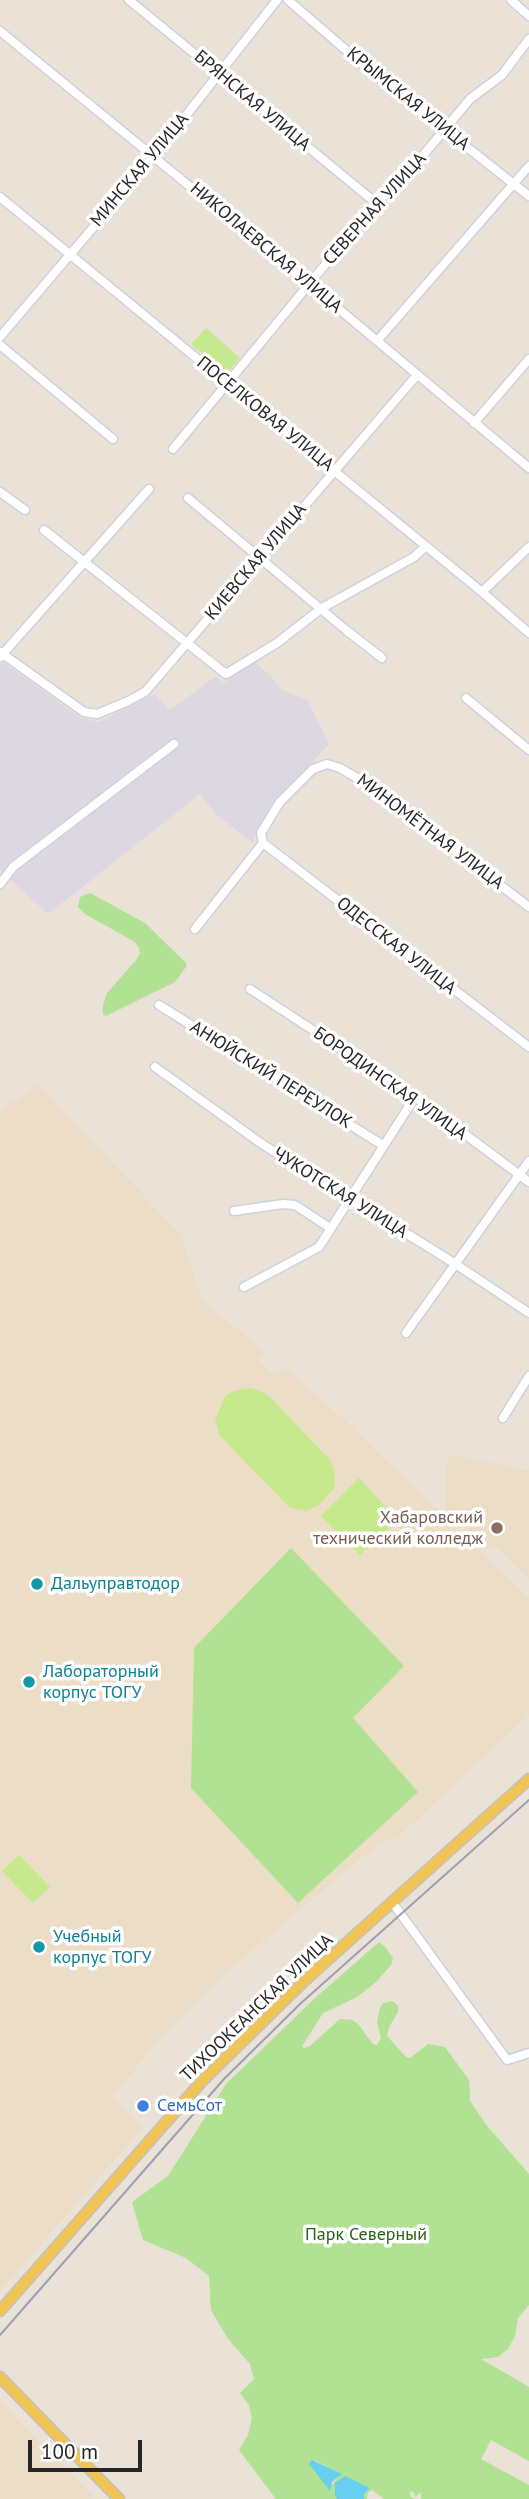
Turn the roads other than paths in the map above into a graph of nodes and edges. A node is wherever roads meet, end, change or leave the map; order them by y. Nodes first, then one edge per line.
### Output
1 (129, 0) edge
2 (277, 0) edge
3 (288, 0) edge
4 (512, 0) edge
5 (529, 16) edge
6 (0, 32) edge
7 (529, 39) edge
8 (219, 73) junction
9 (445, 129) junction
10 (153, 156) junction
11 (529, 166) edge
12 (513, 183) junction
13 (529, 196) edge
14 (0, 197) edge
15 (376, 203) junction
16 (69, 254) junction
17 (309, 284) junction
18 (0, 337) edge
19 (377, 341) junction
20 (0, 345) edge
21 (529, 359) edge
22 (417, 375) junction
23 (227, 383) junction
24 (474, 423) junction
25 (113, 439) dead end
26 (173, 449) dead end
27 (529, 468) edge
28 (335, 471) junction
29 (149, 489) dead end
30 (0, 492) edge
31 (188, 498) dead end
32 (25, 510) dead end
33 (44, 530) dead end
34 (426, 546) junction
35 (529, 547) edge
36 (260, 556) junction
37 (84, 562) junction
38 (482, 592) junction
39 (322, 608) junction
40 (529, 633) edge
41 (188, 644) junction
42 (1, 654) edge
43 (382, 657) dead end
44 (466, 698) dead end
45 (174, 744) dead end
46 (529, 750) edge
47 (263, 843) junction
48 (0, 884) edge
49 (529, 907) edge
50 (195, 929) dead end
51 (250, 989) dead end
52 (159, 1005) dead end
53 (529, 1047) edge
54 (155, 1067) dead end
55 (415, 1097) junction
56 (384, 1146) junction
57 (529, 1161) edge
58 (517, 1175) junction
59 (529, 1182) edge
60 (349, 1199) junction
61 (234, 1211) dead end
62 (330, 1228) junction
63 (454, 1263) junction
64 (244, 1287) dead end
65 (529, 1313) edge
66 (406, 1333) dead end
67 (529, 1376) edge
68 (503, 1418) dead end
69 (529, 1779) edge
70 (392, 1902) junction
71 (529, 2053) edge
72 (0, 2311) edge
73 (0, 2377) edge
74 (111, 2491) junction
75 (103, 2499) edge
76 (120, 2499) edge

1 - 8 street, БРЯНСКАЯ УЛИЦА
2 - 8 street, МИНСКАЯ УЛИЦА
3 - 9 street, КРЫМСКАЯ УЛИЦА
4 - 5 street
6 - 10 street, НИКОЛАЕВСКАЯ УЛИЦА
7 - 9 street, СЕВЕРНАЯ УЛИЦА
8 - 10 street, МИНСКАЯ УЛИЦА
8 - 15 street, БРЯНСКАЯ УЛИЦА
9 - 12 street, КРЫМСКАЯ УЛИЦА
9 - 15 street, СЕВЕРНАЯ УЛИЦА
10 - 16 street, МИНСКАЯ УЛИЦА
10 - 17 street, НИКОЛАЕВСКАЯ УЛИЦА
11 - 12 street
12 - 13 street, КРЫМСКАЯ УЛИЦА
12 - 19 street
14 - 16 street, ПОСЕЛКОВАЯ УЛИЦА
15 - 17 street, СЕВЕРНАЯ УЛИЦА
16 - 18 street, МИНСКАЯ УЛИЦА
16 - 23 street, ПОСЕЛКОВАЯ УЛИЦА
17 - 19 street, НИКОЛАЕВСКАЯ УЛИЦА
17 - 23 street, СЕВЕРНАЯ УЛИЦА
19 - 22 street, НИКОЛАЕВСКАЯ УЛИЦА
20 - 25 street
21 - 24 street
22 - 24 street, НИКОЛАЕВСКАЯ УЛИЦА
22 - 28 street, КИЕВСКАЯ УЛИЦА
23 - 26 street, СЕВЕРНАЯ УЛИЦА
23 - 28 street, ПОСЕЛКОВАЯ УЛИЦА
24 - 27 street, НИКОЛАЕВСКАЯ УЛИЦА
28 - 34 street, ПОСЕЛКОВАЯ УЛИЦА
28 - 36 street, КИЕВСКАЯ УЛИЦА
29 - 37 street
30 - 32 street
31 - 36 street
33 - 37 street
34 - 38 street, ПОСЕЛКОВАЯ УЛИЦА
34 - 39 street
35 - 38 street
36 - 39 street
36 - 41 street, КИЕВСКАЯ УЛИЦА
37 - 41 street
37 - 42 street
38 - 40 street, ПОСЕЛКОВАЯ УЛИЦА
39 - 41 street
39 - 43 street
41 - 42 street, КИЕВСКАЯ УЛИЦА
44 - 46 street
45 - 48 street
47 - 49 street, МИНОМЁТНАЯ УЛИЦА
47 - 50 street
47 - 53 street, ОДЕССКАЯ УЛИЦА
51 - 55 street, БОРОДИНСКАЯ УЛИЦА
52 - 56 street, АНЮЙСКИЙ ПЕРЕУЛОК
54 - 60 street, ЧУКОТСКАЯ УЛИЦА
55 - 56 street
55 - 58 street, БОРОДИНСКАЯ УЛИЦА
56 - 60 street
57 - 58 street
58 - 59 street, БОРОДИНСКАЯ УЛИЦА
58 - 63 street
60 - 62 street
60 - 63 street, ЧУКОТСКАЯ УЛИЦА
61 - 62 street
62 - 64 street
63 - 65 street, ЧУКОТСКАЯ УЛИЦА
63 - 66 street
67 - 68 street
69 - 70 main road, ТИХООКЕАНСКАЯ УЛИЦА
70 - 71 street
70 - 72 main road, ТИХООКЕАНСКАЯ УЛИЦА
73 - 74 main road
74 - 75 street
74 - 76 main road

